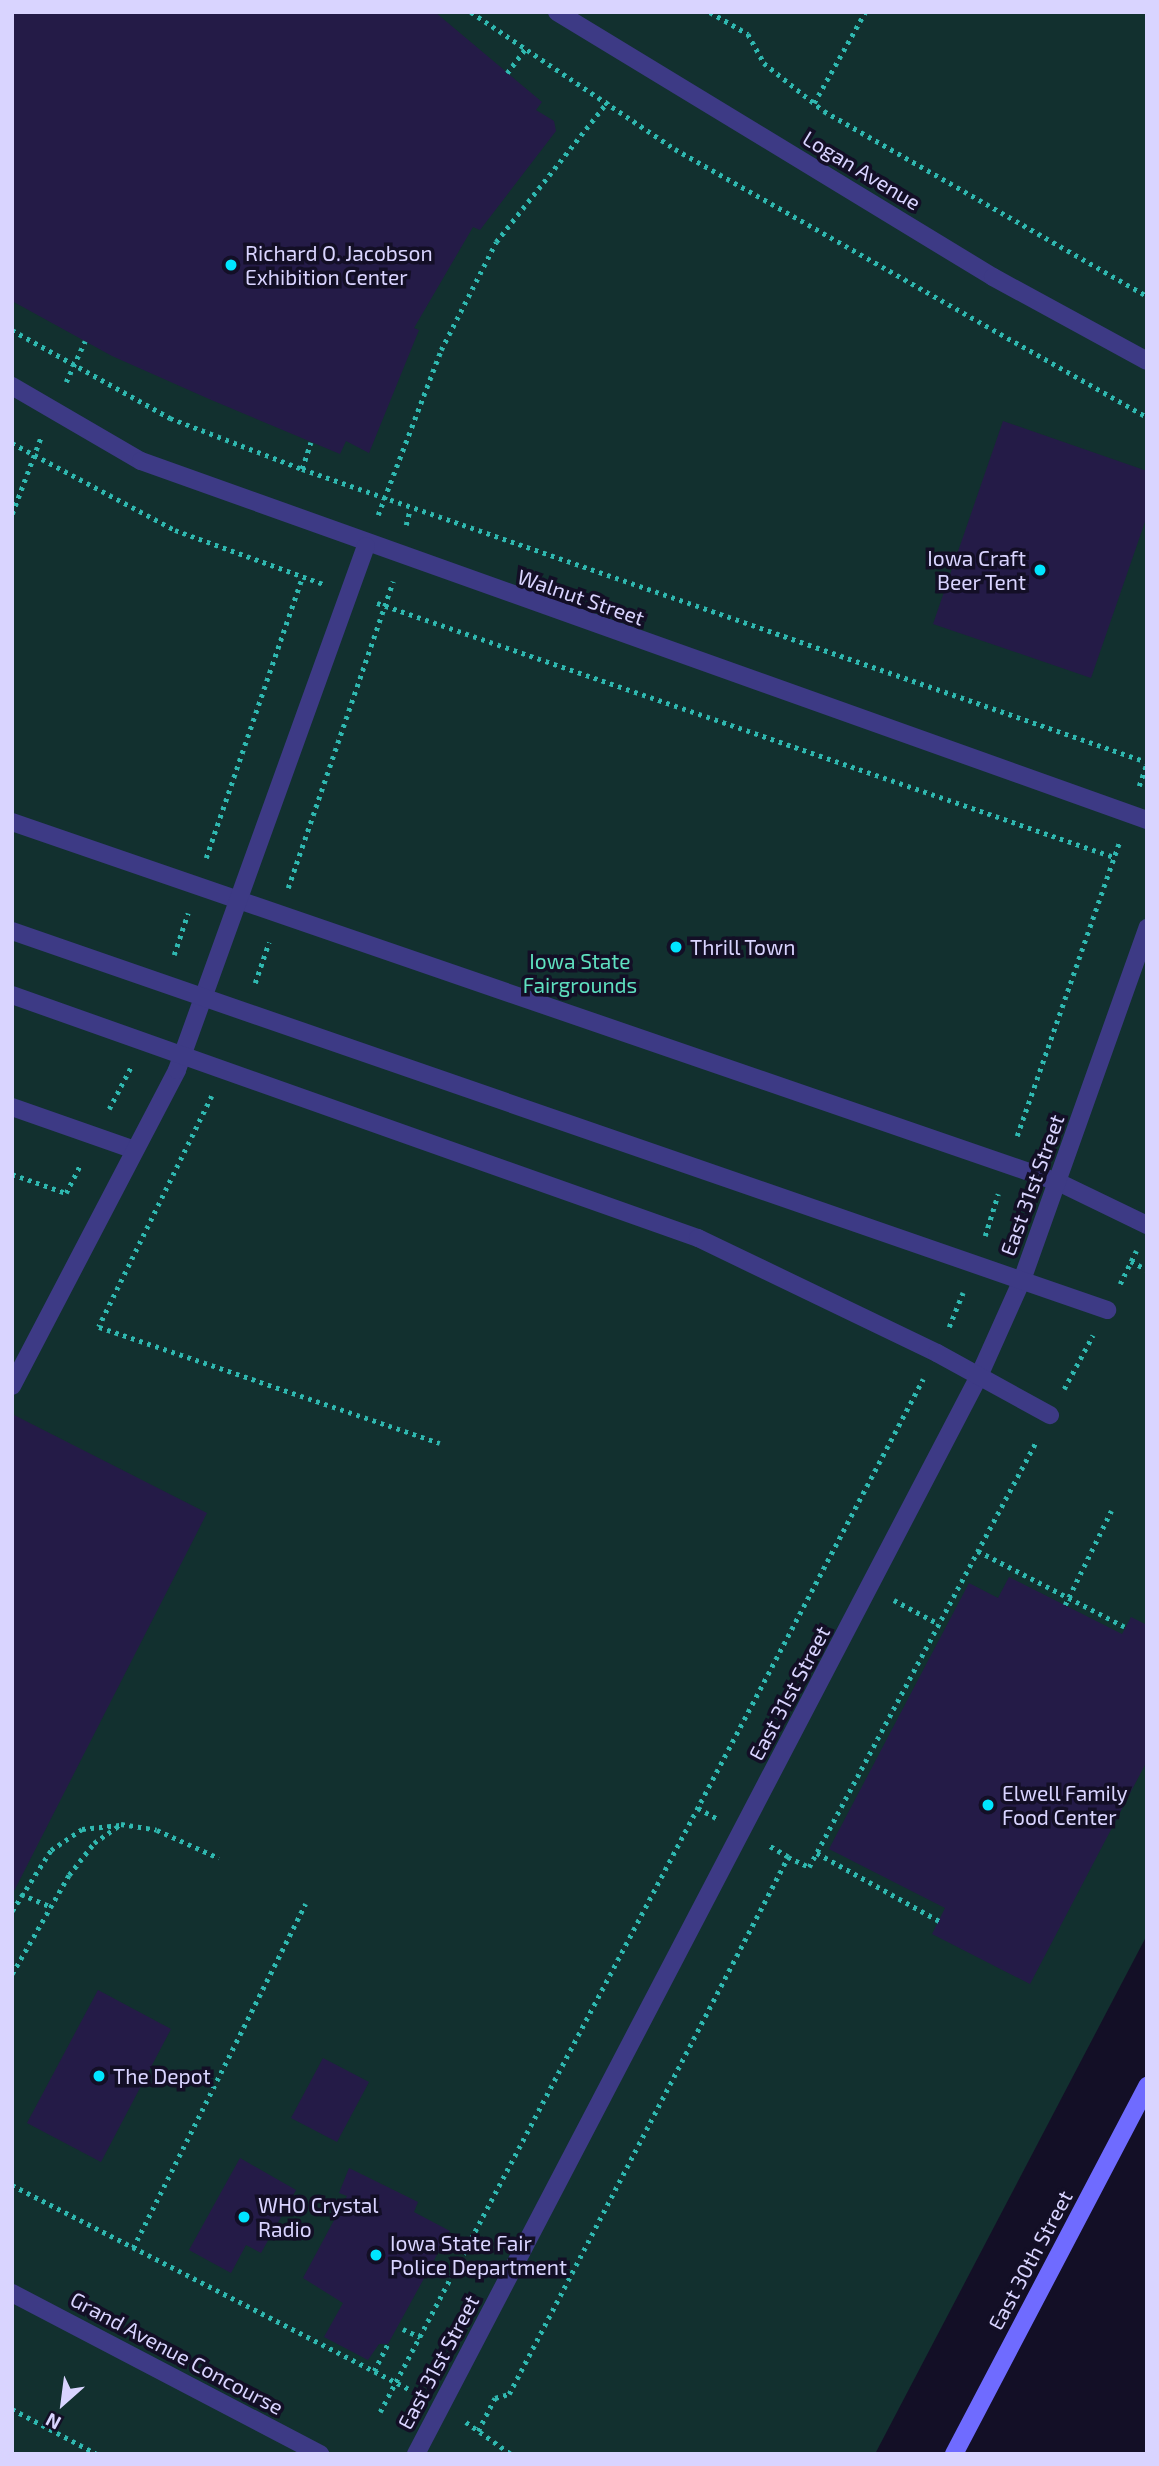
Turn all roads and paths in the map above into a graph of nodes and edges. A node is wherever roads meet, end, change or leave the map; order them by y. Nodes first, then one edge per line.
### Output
1 (471, 12) edge
2 (557, 12) edge
3 (710, 12) edge
4 (865, 12) edge
5 (526, 48) junction
6 (507, 73) dead end
7 (608, 101) junction
8 (814, 103) junction
9 (1147, 296) edge
10 (12, 330) edge
11 (1147, 361) edge
12 (12, 386) edge
13 (1147, 417) edge
14 (311, 442) dead end
15 (12, 443) edge
16 (302, 469) junction
17 (384, 500) junction
18 (366, 545) junction
19 (349, 593) junction
20 (1147, 763) edge
21 (1138, 817) edge
22 (12, 822) edge
23 (1114, 857) junction
24 (238, 901) junction
25 (1147, 928) edge
26 (12, 931) edge
27 (12, 995) edge
28 (203, 997) junction
29 (182, 1055) junction
30 (12, 1107) edge
31 (135, 1150) junction
32 (1007, 1165) junction
33 (1058, 1182) junction
34 (1144, 1233) edge
35 (1131, 1261) junction
36 (975, 1265) junction
37 (1147, 1270) edge
38 (1022, 1280) junction
39 (1107, 1311) junction
40 (937, 1353) junction
41 (979, 1376) junction
42 (12, 1386) edge
43 (1050, 1415) junction
44 (1111, 1511) dead end
45 (978, 1551) junction
46 (870, 1587) junction
47 (1068, 1598) junction
48 (1065, 1605) dead end
49 (939, 1624) junction
50 (1125, 1628) dead end
51 (698, 1808) junction
52 (121, 1825) junction
53 (742, 1832) junction
54 (817, 1853) junction
55 (219, 1857) dead end
56 (788, 1857) junction
57 (21, 1894) junction
58 (305, 1904) dead end
59 (51, 1907) junction
60 (12, 1911) edge
61 (939, 1921) dead end
62 (12, 1974) edge
63 (1147, 2087) edge
64 (12, 2185) edge
65 (133, 2248) junction
66 (435, 2267) dead end
67 (452, 2276) junction
68 (12, 2293) edge
69 (403, 2329) dead end
70 (420, 2337) junction
71 (388, 2344) dead end
72 (374, 2371) junction
73 (396, 2383) junction
74 (441, 2406) junction
75 (12, 2409) edge
76 (380, 2412) dead end
77 (478, 2431) junction
78 (97, 2454) edge
79 (320, 2454) edge
80 (416, 2454) edge
81 (511, 2454) edge
82 (954, 2454) edge

1 - 5 path
2 - 11 street, Logan Avenue
3 - 8 path
4 - 8 path
5 - 6 path
5 - 7 path
7 - 13 path
7 - 17 path
8 - 9 path
10 - 16 path
12 - 18 street, Walnut Street
14 - 16 path
15 - 19 path
16 - 17 path
17 - 18 path
17 - 20 path
18 - 19 street
18 - 21 street, Walnut Street
19 - 23 path
19 - 24 street
20 - 21 path
21 - 23 path
22 - 24 street
23 - 32 path
24 - 28 street
24 - 32 street
25 - 33 street, East 31st Street
26 - 28 street
27 - 29 street
28 - 29 street
28 - 36 street
29 - 31 street
29 - 40 street
30 - 31 street
31 - 42 street
32 - 33 street
32 - 36 path
33 - 34 street
33 - 38 street, East 31st Street
34 - 35 path
35 - 37 path
35 - 39 path
36 - 38 street
36 - 40 path
38 - 39 street
38 - 41 street, East 31st Street
39 - 43 path
40 - 41 street
40 - 51 path
41 - 43 street
41 - 46 street, East 31st Street
43 - 45 path
44 - 47 path
45 - 47 path
45 - 49 path
46 - 49 path
46 - 53 street, East 31st Street
47 - 48 path
47 - 50 path
49 - 54 path
51 - 53 path
51 - 67 path
52 - 55 path
52 - 57 path
52 - 59 path
53 - 56 path
53 - 74 street, East 31st Street
54 - 56 path
54 - 61 path
56 - 77 path
57 - 59 path
57 - 60 path
58 - 65 path
59 - 62 path
63 - 82 main road, East 30th Street
64 - 65 path
65 - 72 path
66 - 67 path
67 - 70 path
68 - 79 street, Grand Avenue Concourse
69 - 70 path
70 - 73 path
71 - 72 path
72 - 73 path
73 - 74 path
73 - 76 path
74 - 77 path
74 - 80 street, East 31st Street
75 - 78 path
77 - 81 path

